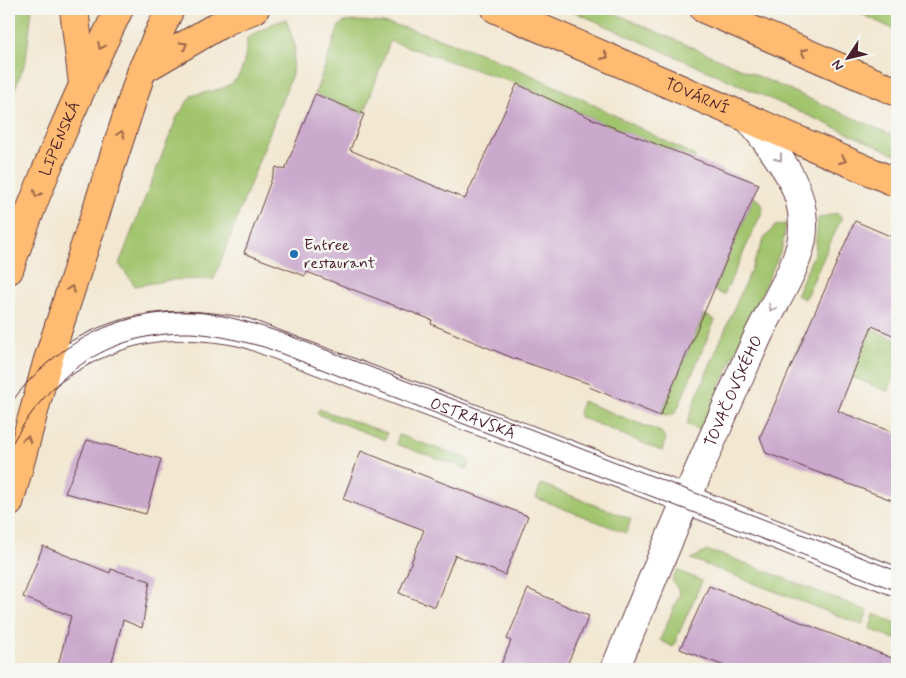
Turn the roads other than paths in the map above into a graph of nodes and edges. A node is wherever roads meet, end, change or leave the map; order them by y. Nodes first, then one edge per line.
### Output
1 (74, 9) edge
2 (119, 9) edge
3 (170, 9) edge
4 (255, 9) edge
5 (496, 9) edge
6 (704, 9) edge
7 (142, 70) junction
8 (82, 84) junction
9 (897, 92) edge
10 (750, 120) junction
11 (897, 183) edge
12 (9, 270) edge
13 (45, 375) junction
14 (687, 500) junction
15 (9, 503) edge
16 (897, 582) edge
17 (615, 669) edge

1 - 8 main road
2 -> 8 main road, LIPENSKÁ
3 - 7 main road
7 -> 4 main road
5 -> 10 main road, TOVÁRNÍ
9 -> 6 main road
13 -> 7 main road
8 -> 12 main road, LIPENSKÁ
10 -> 11 main road, TOVÁRNÍ
10 -> 14 street, TOVAČOVSKÉHO
13 - 14 street, OSTRAVSKÁ
15 -> 13 main road
14 - 16 street, OSTRAVSKÁ
14 - 17 street, TOVAČOVSKÉHO

